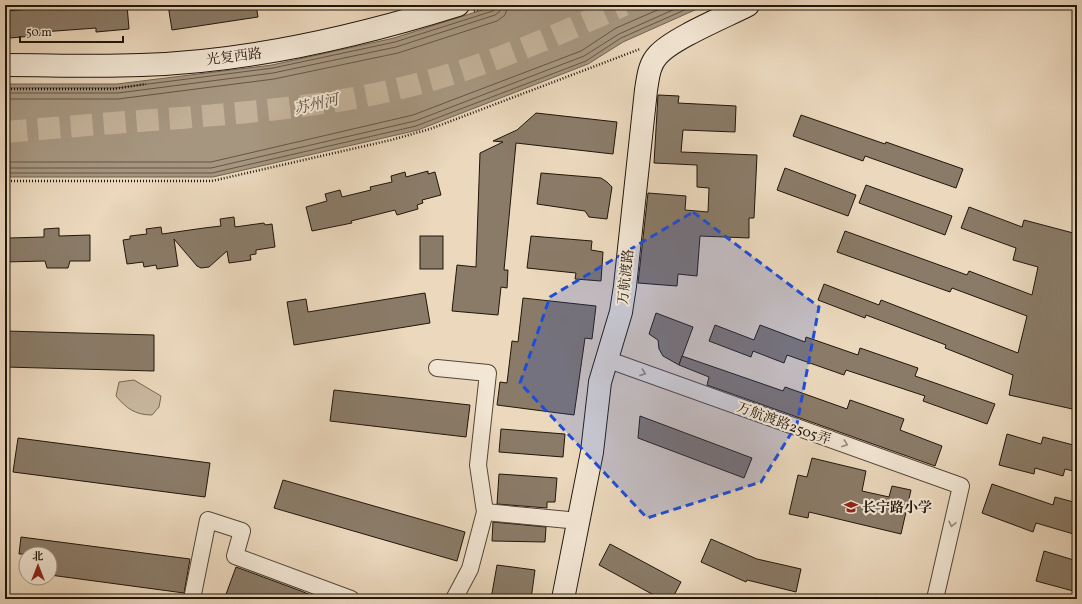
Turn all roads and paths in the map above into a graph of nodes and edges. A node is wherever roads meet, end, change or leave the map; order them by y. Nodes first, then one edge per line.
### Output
1 (458, 5) edge
2 (748, 5) edge
3 (643, 48) dead end
4 (5, 66) edge
5 (5, 181) edge
6 (606, 359) junction
7 (437, 368) dead end
8 (485, 512) junction
9 (579, 521) junction
10 (192, 599) edge
11 (351, 599) edge
12 (454, 599) edge
13 (563, 599) edge
14 (934, 599) edge

1 - 4 street, 光复西路
2 - 6 street, 万航渡路
3 - 5 path
6 - 9 street, 万航渡路
6 -> 14 street, 万航渡路2505弄
7 - 8 street
8 - 9 street
8 - 12 street
9 - 13 street, 万航渡路
10 - 11 street

